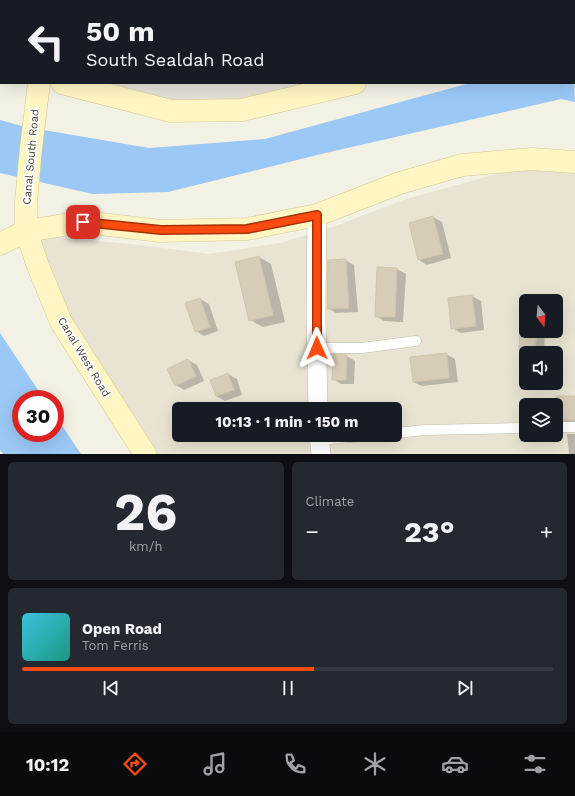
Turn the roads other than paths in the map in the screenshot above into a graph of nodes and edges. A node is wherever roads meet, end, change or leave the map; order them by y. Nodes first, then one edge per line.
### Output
1 (39, 84) edge
2 (66, 84) edge
3 (351, 84) edge
4 (575, 162) edge
5 (317, 215) junction
6 (12, 238) edge
7 (416, 341) dead end
8 (317, 348) junction
9 (318, 402) edge
10 (563, 427) edge
11 (575, 427) edge
12 (519, 428) edge
13 (402, 432) edge
14 (145, 454) edge

1 - 6 street, Canal South Road
2 - 3 street
4 - 5 street
5 - 6 street
5 - 8 street
6 - 14 street, Canal West Road
7 - 8 lane
8 - 9 street
10 - 11 lane
12 - 13 lane

